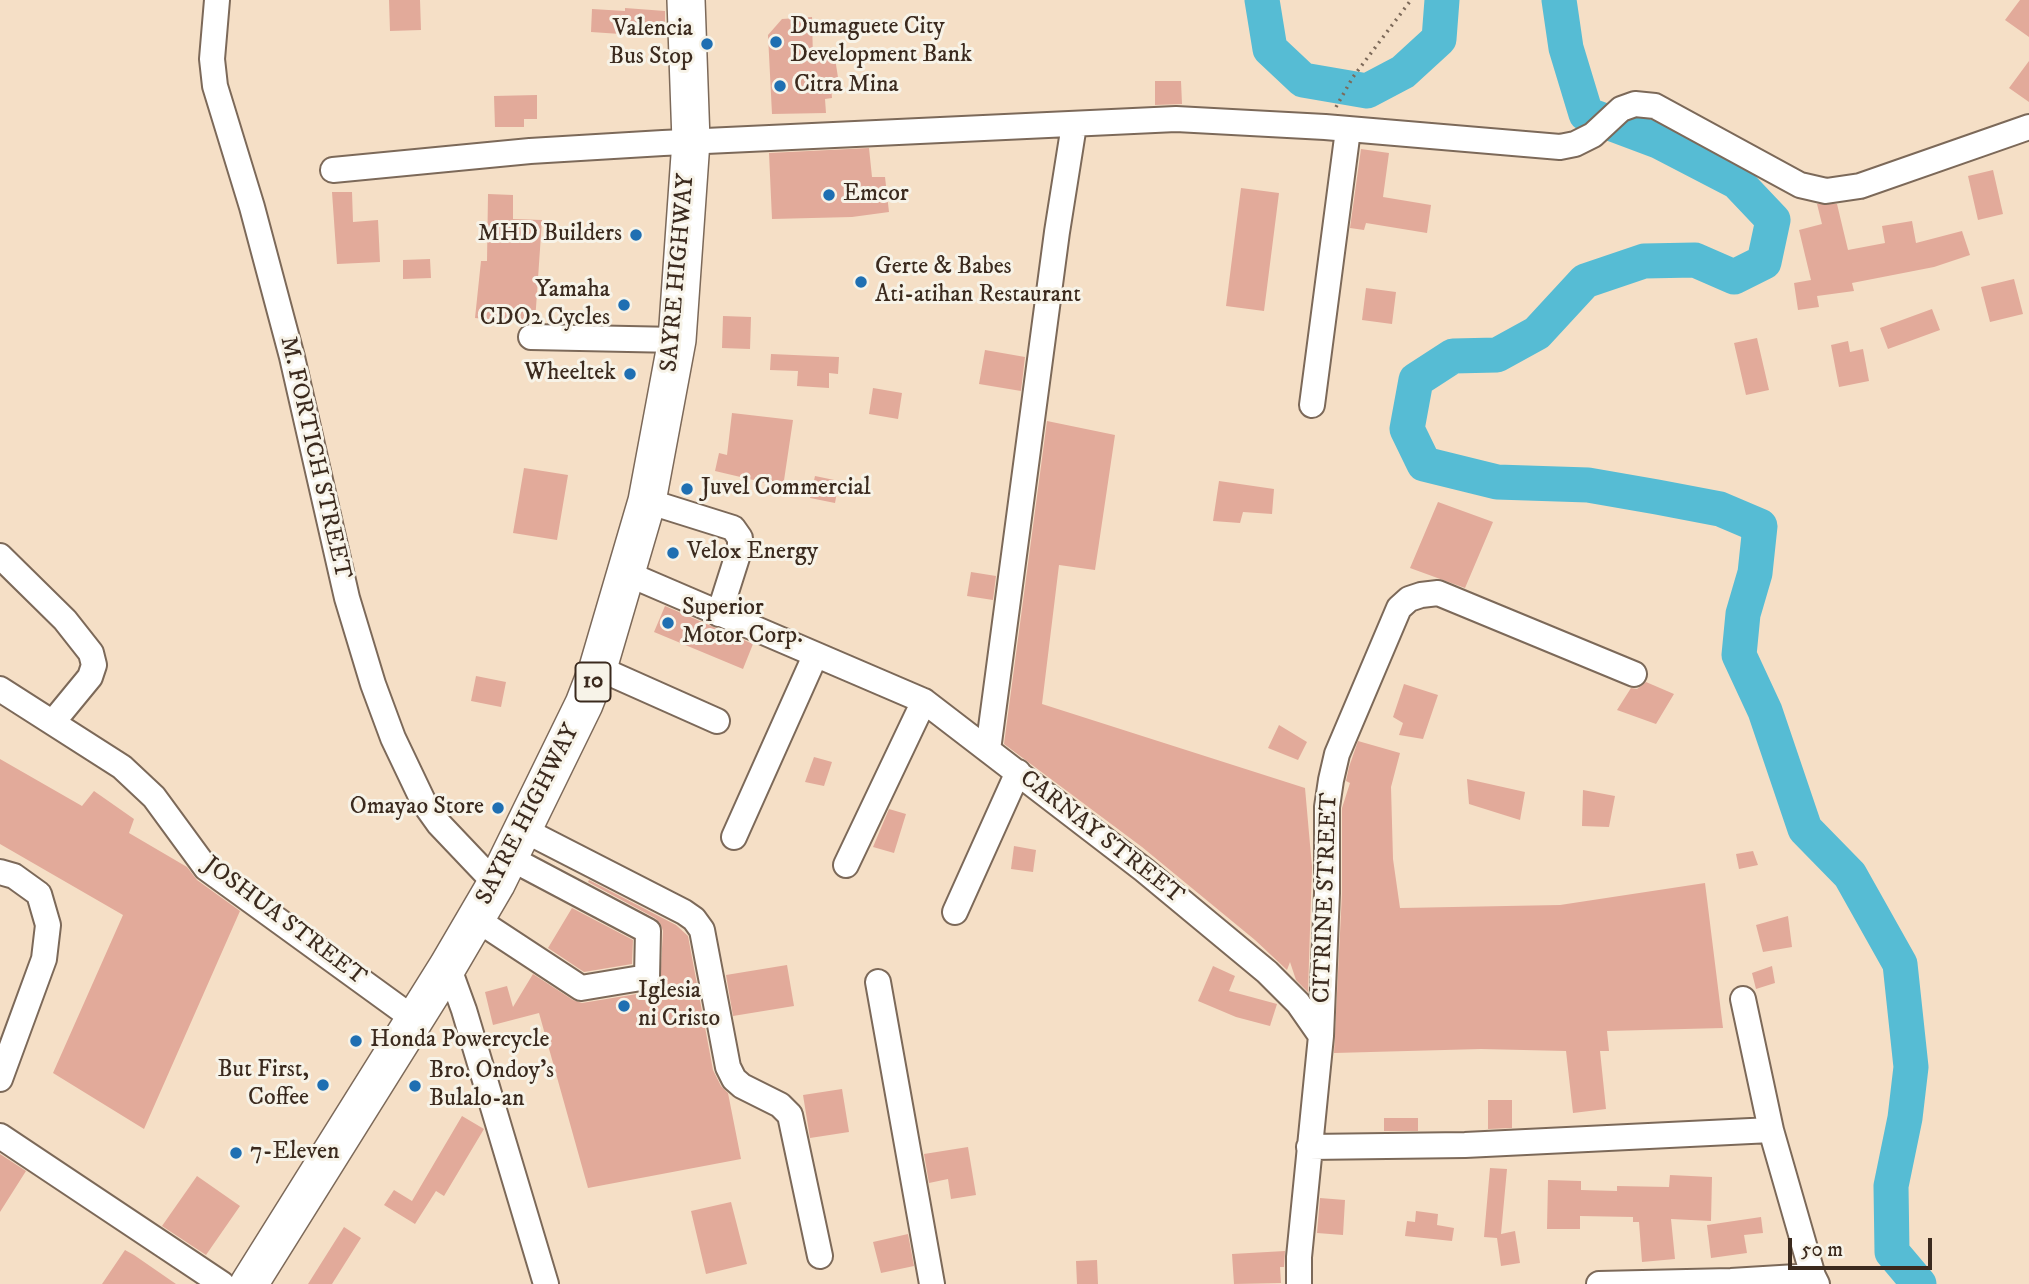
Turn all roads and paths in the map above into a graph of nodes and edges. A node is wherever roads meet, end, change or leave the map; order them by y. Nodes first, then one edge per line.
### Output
1 (217, 0) edge
2 (687, 0) edge
3 (1411, 0) edge
4 (1074, 125) junction
5 (2029, 127) edge
6 (1336, 129) junction
7 (691, 141) junction
8 (333, 170) dead end
9 (531, 337) dead end
10 (677, 340) junction
11 (1312, 405) dead end
12 (647, 501) junction
13 (0, 556) edge
14 (628, 574) junction
15 (719, 614) junction
16 (815, 656) junction
17 (598, 668) junction
18 (1634, 674) dead end
19 (0, 689) edge
20 (924, 701) junction
21 (718, 721) dead end
22 (53, 722) junction
23 (988, 750) junction
24 (1018, 772) junction
25 (734, 837) dead end
26 (510, 857) junction
27 (846, 865) dead end
28 (0, 872) edge
29 (955, 912) dead end
30 (475, 919) junction
31 (448, 966) junction
32 (877, 982) dead end
33 (1743, 999) dead end
34 (414, 1018) junction
35 (1321, 1036) junction
36 (0, 1079) edge
37 (1771, 1130) junction
38 (0, 1136) edge
39 (1309, 1147) junction
40 (820, 1256) dead end
41 (1815, 1280) edge
42 (1731, 1283) edge
43 (222, 1284) edge
44 (249, 1284) edge
45 (546, 1284) edge
46 (932, 1284) edge
47 (1299, 1284) edge
48 (1599, 1284) edge
49 (1607, 1284) edge

1 - 26 street, M. FORTICH STREET
2 - 7 highway, SAYRE HIGHWAY / 10
3 - 6 path
4 - 6 street
4 - 7 street
4 - 23 street
5 - 6 street
6 - 11 street
7 - 8 street
7 - 10 highway, SAYRE HIGHWAY / 10
9 - 10 street
10 - 12 highway, SAYRE HIGHWAY / 10
12 - 14 highway, SAYRE HIGHWAY / 10
12 - 15 street
13 - 22 street
14 - 15 street, CARNAY STREET
14 - 17 highway, SAYRE HIGHWAY / 10
15 - 16 street, CARNAY STREET
16 - 20 street, CARNAY STREET
16 - 25 street
17 - 21 street
17 - 26 highway, SAYRE HIGHWAY / 10
18 - 35 street, CITRINE STREET
19 - 22 street, JOSHUA STREET
20 - 23 street, CARNAY STREET
20 - 27 street
22 - 34 street, JOSHUA STREET
23 - 24 street, CARNAY STREET
24 - 29 street
24 - 35 street, CARNAY STREET
26 - 30 highway, SAYRE HIGHWAY / 10
26 - 30 street
26 - 40 street
28 - 36 street
30 - 31 highway, SAYRE HIGHWAY / 10
31 - 34 highway, SAYRE HIGHWAY / 10
31 - 45 street
32 - 46 street
33 - 37 street
34 - 44 highway, SAYRE HIGHWAY / 10
35 - 39 street
37 - 39 street
37 - 41 street
38 - 43 street
39 - 47 street
41 - 42 street
42 - 49 street
48 - 49 street

